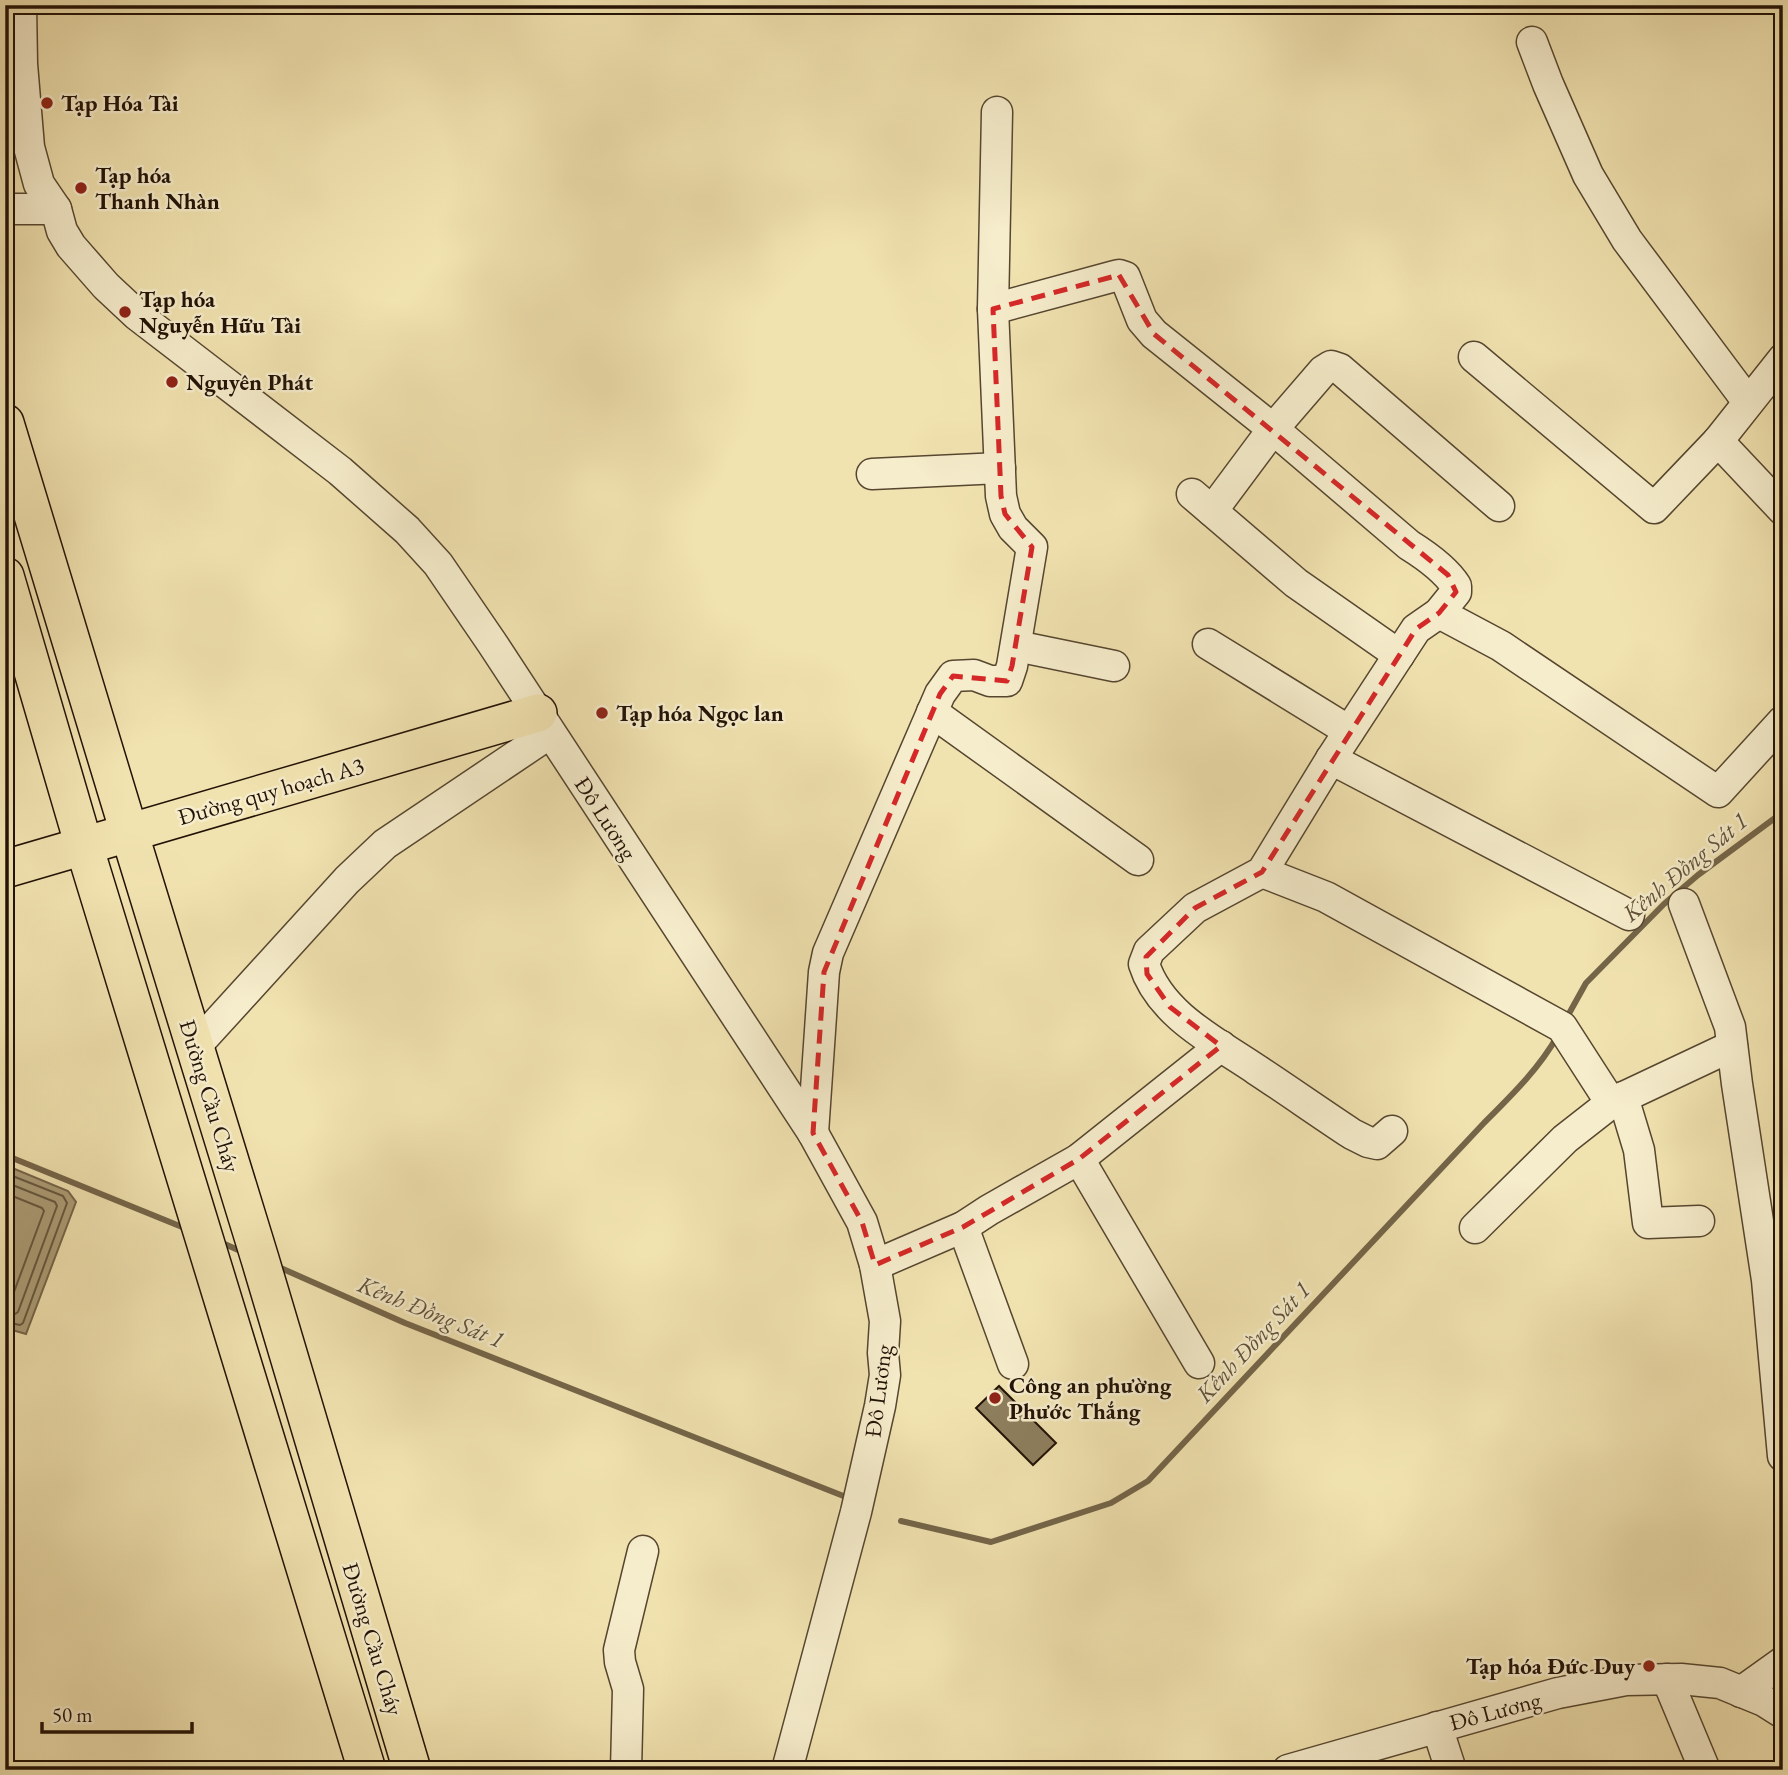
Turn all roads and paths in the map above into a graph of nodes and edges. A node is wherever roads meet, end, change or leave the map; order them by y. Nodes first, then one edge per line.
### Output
1 (21, 5) edge
2 (1532, 42) dead end
3 (998, 112) dead end
4 (5, 209) edge
5 (55, 209) junction
6 (993, 309) junction
7 (1474, 357) dead end
8 (1783, 359) edge
9 (1748, 401) junction
10 (5, 423) edge
11 (1273, 429) junction
12 (1718, 441) junction
13 (1000, 468) junction
14 (872, 474) dead end
15 (1499, 506) dead end
16 (1783, 510) edge
17 (5, 576) edge
18 (1439, 613) junction
19 (1208, 644) dead end
20 (1016, 646) junction
21 (1399, 655) junction
22 (1114, 666) dead end
23 (932, 712) junction
24 (1783, 721) edge
25 (544, 723) junction
26 (1349, 731) junction
27 (1331, 759) junction
28 (129, 832) junction
29 (83, 846) junction
30 (1138, 860) dead end
31 (5, 869) edge
32 (1262, 872) junction
33 (1684, 904) dead end
34 (1629, 915) dead end
35 (1221, 1046) junction
36 (1732, 1046) junction
37 (195, 1047) junction
38 (1617, 1100) junction
39 (1392, 1131) dead end
40 (813, 1133) junction
41 (1079, 1159) junction
42 (1699, 1221) dead end
43 (962, 1227) junction
44 (1475, 1228) dead end
45 (875, 1265) junction
46 (1199, 1363) dead end
47 (1013, 1364) dead end
48 (1783, 1456) edge
49 (643, 1551) dead end
50 (1783, 1662) edge
51 (1667, 1679) junction
52 (1741, 1692) junction
53 (1783, 1713) edge
54 (1437, 1727) junction
55 (367, 1770) edge
56 (412, 1770) edge
57 (626, 1770) edge
58 (787, 1770) edge
59 (1288, 1770) edge
60 (1451, 1770) edge
61 (1705, 1770) edge

1 - 5 street, Đô Lương
2 - 9 street
3 - 6 street
4 - 5 street
5 - 25 street, Đô Lương
6 - 11 street
6 - 13 street
7 - 12 street
8 - 9 street
9 - 12 street
10 - 28 main road, Đường Cầu Cháy
11 - 15 street
11 - 18 street
11 - 21 street
12 - 16 street
13 - 14 street
13 - 20 street
17 - 29 main road, Đường Cầu Cháy
18 - 21 street
18 - 24 street
19 - 26 street
20 - 22 street
20 - 23 street
21 - 26 street
23 - 30 street
23 - 40 street
25 - 28 main road, Đường quy hoạch A3
25 - 37 street
25 - 40 street, Đô Lương
26 - 27 street
27 - 32 street
27 - 34 street
28 - 29 main road, Đường quy hoạch A3
28 - 37 main road, Đường Cầu Cháy
29 - 31 main road, Đường quy hoạch A3
29 - 55 main road, Đường Cầu Cháy
32 - 35 street
32 - 38 street
33 - 36 street
35 - 39 street
35 - 41 street
36 - 38 street
36 - 48 street
37 - 56 main road, Đường Cầu Cháy
38 - 42 street
38 - 44 street
40 - 45 street, Đô Lương
41 - 43 street
41 - 46 street
43 - 45 street
43 - 47 street
45 - 58 street, Đô Lương
49 - 57 street
50 - 52 street
51 - 52 street, Đô Lương
51 - 54 street, Đô Lương
51 - 61 street
52 - 53 street, Đô Lương
54 - 59 street, Đô Lương
54 - 60 street

